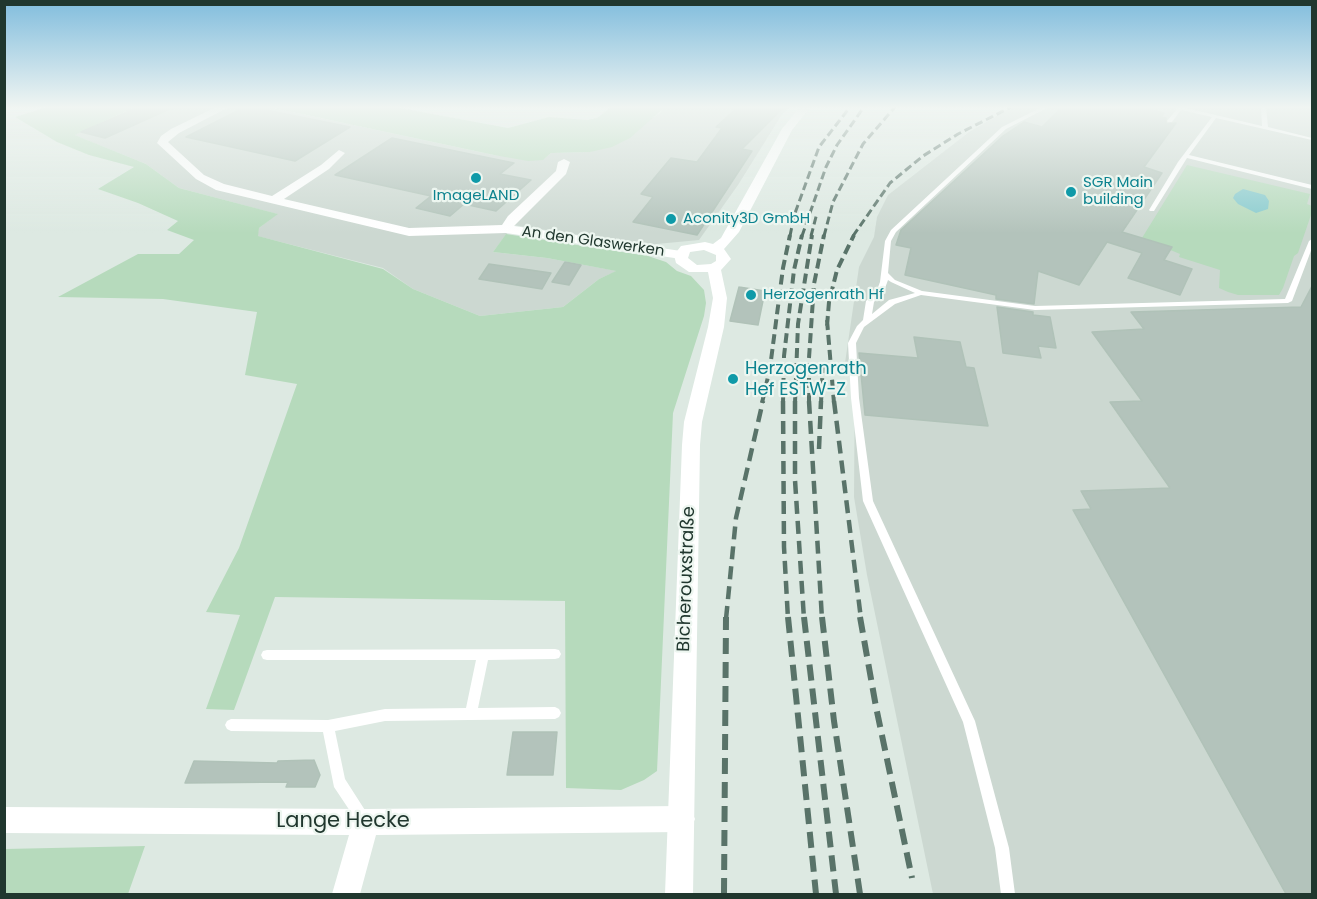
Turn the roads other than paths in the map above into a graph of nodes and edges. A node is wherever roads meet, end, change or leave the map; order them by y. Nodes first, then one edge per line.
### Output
1 (167, 149) edge
2 (777, 149) edge
3 (981, 149) edge
4 (1193, 149) edge
5 (339, 153) dead end
6 (1187, 156) junction
7 (564, 162) dead end
8 (1312, 187) edge
9 (274, 200) junction
10 (1152, 210) dead end
11 (506, 230) junction
12 (1312, 241) edge
13 (681, 255) junction
14 (715, 259) junction
15 (1302, 269) junction
16 (1312, 272) edge
17 (886, 274) junction
18 (921, 293) junction
19 (867, 321) junction
20 (555, 654) dead end
21 (267, 655) dead end
22 (483, 655) junction
23 (555, 713) dead end
24 (471, 714) junction
25 (231, 725) dead end
26 (328, 726) junction
27 (682, 819) junction
28 (4, 820) edge
29 (366, 822) junction
30 (346, 894) edge
31 (679, 894) edge
32 (1008, 894) edge

1 - 9 street, An den Glaswerken
2 - 14 street
3 - 17 lane
4 - 6 lane
5 - 9 street
6 - 8 lane
6 - 10 lane
7 - 11 street, An den Glaswerken
9 - 11 street, An den Glaswerken
11 - 13 street, An den Glaswerken
12 - 15 lane
13 - 14 street
13 - 14 street
14 - 27 street, Bicherouxstraße
15 - 16 lane
15 - 18 lane
17 - 18 lane
17 - 19 lane
18 - 19 lane
19 - 32 lane
20 - 22 lane
21 - 22 lane
22 - 24 lane
23 - 24 lane
24 - 26 lane
25 - 26 lane
26 - 29 lane
27 - 29 street, Lange Hecke
27 - 31 street, Bicherouxstraße
28 - 29 street, Lange Hecke
29 - 30 street

